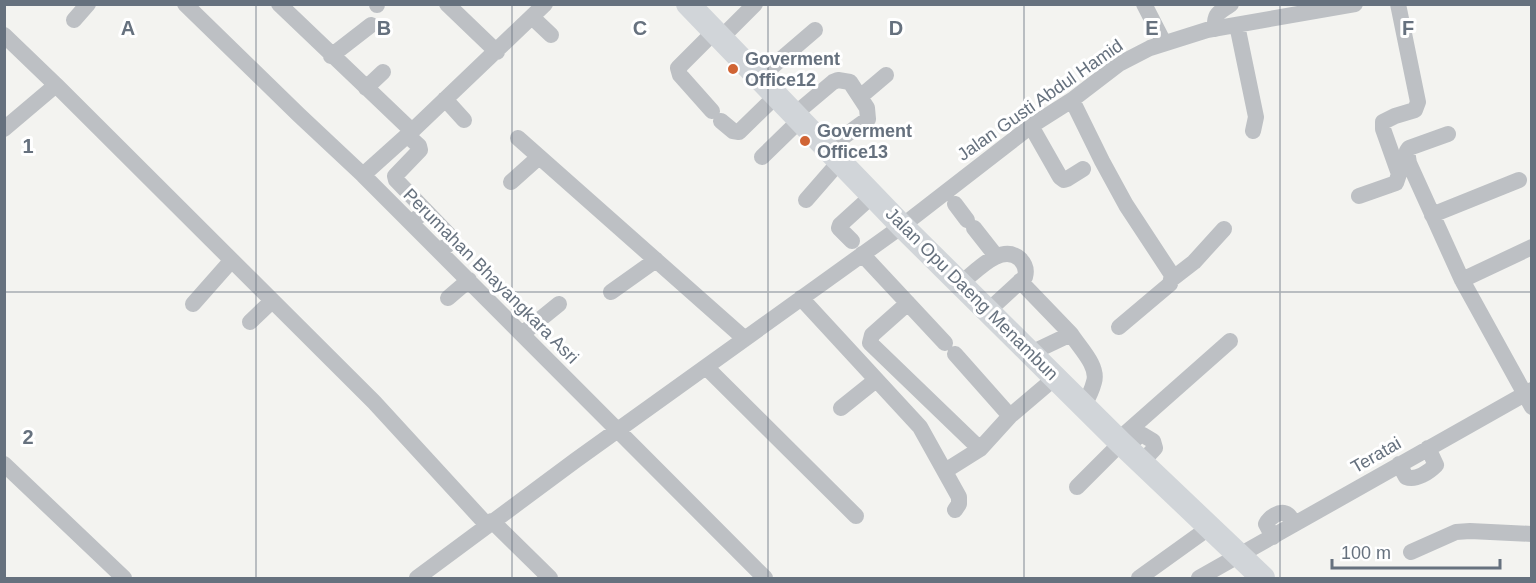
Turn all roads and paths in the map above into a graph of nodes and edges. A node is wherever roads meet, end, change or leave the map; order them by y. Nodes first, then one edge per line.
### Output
1 (88, 4) edge
2 (185, 4) edge
3 (447, 4) edge
4 (545, 4) edge
5 (688, 4) edge
6 (755, 4) edge
7 (1144, 4) edge
8 (1231, 4) edge
9 (1398, 4) edge
10 (1344, 5) edge
11 (284, 6) edge
12 (532, 17) junction
13 (74, 21) dead end
14 (371, 25) dead end
15 (1237, 25) junction
16 (1215, 29) junction
17 (815, 30) dead end
18 (4, 35) edge
19 (551, 35) dead end
20 (718, 35) junction
21 (1164, 43) junction
22 (497, 52) junction
23 (331, 56) junction
24 (383, 72) dead end
25 (886, 75) dead end
26 (759, 78) junction
27 (56, 85) junction
28 (366, 88) junction
29 (777, 95) junction
30 (860, 97) junction
31 (446, 99) junction
32 (1072, 100) junction
33 (797, 117) junction
34 (464, 120) dead end
35 (1031, 126) junction
36 (4, 129) edge
37 (1253, 131) dead end
38 (410, 133) junction
39 (1448, 134) dead end
40 (518, 138) dead end
41 (834, 155) junction
42 (539, 157) junction
43 (762, 157) dead end
44 (1083, 169) dead end
45 (363, 175) junction
46 (1519, 180) dead end
47 (511, 182) dead end
48 (873, 195) junction
49 (1359, 196) dead end
50 (806, 200) dead end
51 (955, 204) dead end
52 (425, 210) junction
53 (1432, 215) junction
54 (412, 223) junction
55 (902, 226) junction
56 (1224, 229) dead end
57 (1532, 247) edge
58 (857, 248) junction
59 (440, 251) junction
60 (996, 256) junction
61 (656, 260) junction
62 (231, 261) junction
63 (1172, 279) junction
64 (469, 280) junction
65 (1462, 280) junction
66 (1020, 281) junction
67 (962, 283) junction
68 (611, 292) dead end
69 (448, 298) dead end
70 (801, 298) junction
71 (272, 301) junction
72 (908, 303) junction
73 (193, 304) dead end
74 (559, 304) dead end
75 (988, 310) junction
76 (249, 322) dead end
77 (1119, 327) dead end
78 (522, 334) junction
79 (1071, 334) junction
80 (745, 339) junction
81 (1230, 341) dead end
82 (1031, 353) junction
83 (706, 367) junction
84 (1056, 377) junction
85 (876, 380) junction
86 (1529, 397) edge
87 (1084, 405) junction
88 (841, 408) dead end
89 (1010, 416) junction
90 (617, 431) junction
91 (1127, 448) junction
92 (980, 449) junction
93 (4, 464) edge
94 (945, 471) junction
95 (1077, 487) dead end
96 (956, 510) dead end
97 (856, 516) dead end
98 (489, 523) junction
99 (1210, 527) junction
100 (1532, 534) edge
101 (1411, 552) dead end
102 (1240, 556) junction
103 (1211, 576) edge
104 (124, 579) edge
105 (417, 579) edge
106 (550, 579) edge
107 (765, 579) edge
108 (1139, 579) edge
109 (1263, 579) edge

1 - 13 street
2 - 45 street, Perumahan Bhayangkara Asri
3 - 22 street
4 - 12 street
5 - 20 highway, Jalan Opu Daeng Menambun
6 - 20 street
7 - 21 street
8 - 16 street
9 - 49 street
10 - 15 street, Jalan Gusti Abdul Hamid
11 - 23 street
12 - 19 street
12 - 22 street
14 - 23 street
15 - 16 street, Jalan Gusti Abdul Hamid
15 - 37 street
16 - 21 street, Jalan Gusti Abdul Hamid
17 - 26 street
18 - 27 street
20 - 26 highway, Jalan Opu Daeng Menambun
20 - 29 street
21 - 32 street, Jalan Gusti Abdul Hamid
22 - 31 street
23 - 28 street
24 - 28 street
25 - 30 street
26 - 29 highway, Jalan Opu Daeng Menambun
27 - 36 street
27 - 62 street
28 - 38 street
29 - 33 highway, Jalan Opu Daeng Menambun
30 - 33 street
30 - 41 street
31 - 34 street
31 - 38 street
32 - 35 street, Jalan Gusti Abdul Hamid
32 - 63 street
33 - 41 highway, Jalan Opu Daeng Menambun
33 - 43 street
35 - 44 street
35 - 55 street, Jalan Gusti Abdul Hamid
38 - 45 street
38 - 52 street
39 - 53 street
40 - 42 street
41 - 48 highway, Jalan Opu Daeng Menambun
41 - 50 street
42 - 47 street
42 - 61 street
45 - 54 street, Perumahan Bhayangkara Asri
46 - 53 street
48 - 55 highway, Jalan Opu Daeng Menambun
48 - 58 street
51 - 60 street
52 - 54 street
52 - 59 street
53 - 65 street
54 - 59 street, Perumahan Bhayangkara Asri
55 - 58 street, Jalan Gusti Abdul Hamid
55 - 67 highway, Jalan Opu Daeng Menambun
56 - 63 street
57 - 65 street
58 - 70 street, Jalan Gusti Abdul Hamid
58 - 72 street
59 - 64 street, Perumahan Bhayangkara Asri
60 - 66 street
60 - 67 street
61 - 68 street
61 - 80 street
62 - 71 street
62 - 73 street
63 - 77 street
64 - 69 street
64 - 78 street, Perumahan Bhayangkara Asri
65 - 86 street
66 - 75 street
66 - 79 street
67 - 75 highway, Jalan Opu Daeng Menambun
70 - 80 street, Jalan Gusti Abdul Hamid
70 - 85 street
71 - 76 street
71 - 98 street
72 - 89 street
72 - 92 street
74 - 78 street
75 - 82 highway, Jalan Opu Daeng Menambun
78 - 90 street, Perumahan Bhayangkara Asri
79 - 82 street
79 - 87 street
80 - 83 street, Jalan Gusti Abdul Hamid
81 - 91 street
82 - 84 highway, Jalan Opu Daeng Menambun
83 - 90 street, Jalan Gusti Abdul Hamid
83 - 97 street
84 - 87 highway, Jalan Opu Daeng Menambun
84 - 89 street
85 - 88 street
85 - 94 street
86 - 102 street, Teratai
87 - 91 highway, Jalan Opu Daeng Menambun
89 - 92 street
90 - 98 street, Jalan Gusti Abdul Hamid
90 - 107 street, Perumahan Bhayangkara Asri
91 - 95 street
91 - 99 highway, Jalan Opu Daeng Menambun
92 - 94 street
93 - 104 street
94 - 96 street
98 - 105 street, Jalan Gusti Abdul Hamid
98 - 106 street
99 - 102 highway, Jalan Opu Daeng Menambun
99 - 108 street
100 - 101 street
102 - 103 street, Teratai
102 - 109 highway, Jalan Opu Daeng Menambun

